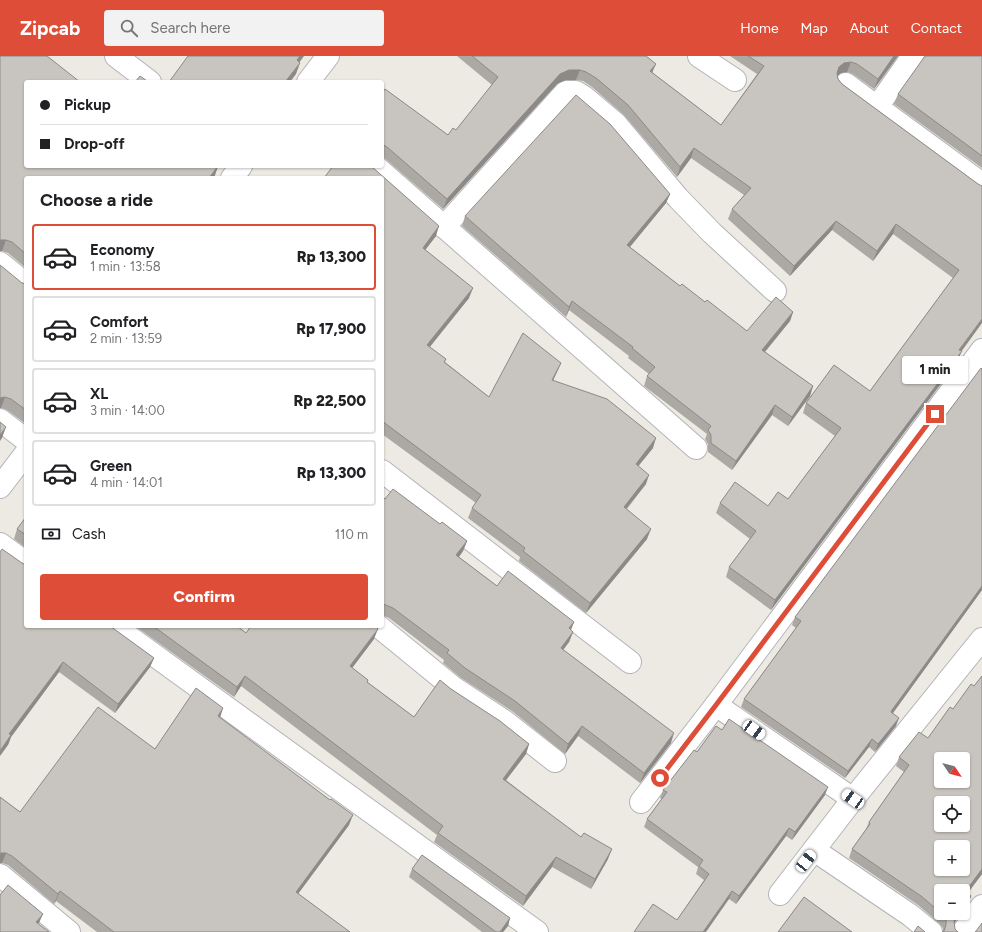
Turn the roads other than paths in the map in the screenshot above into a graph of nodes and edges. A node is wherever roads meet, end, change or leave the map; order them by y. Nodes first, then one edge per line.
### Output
1 (116, 56) edge
2 (328, 56) edge
3 (699, 56) edge
4 (913, 56) edge
5 (147, 80) edge
6 (310, 80) edge
7 (735, 80) dead end
8 (846, 84) dead end
9 (877, 107) junction
10 (377, 168) edge
11 (982, 184) edge
12 (444, 227) junction
13 (0, 263) edge
14 (24, 282) edge
15 (776, 291) dead end
16 (982, 350) edge
17 (0, 420) edge
18 (24, 438) edge
19 (696, 448) dead end
20 (24, 456) edge
21 (384, 473) edge
22 (0, 487) edge
23 (0, 544) edge
24 (24, 562) edge
25 (117, 628) edge
26 (380, 628) edge
27 (982, 639) edge
28 (630, 662) dead end
29 (716, 705) junction
30 (555, 761) dead end
31 (853, 799) junction
32 (641, 802) dead end
33 (814, 850) junction
34 (0, 875) edge
35 (780, 894) dead end
36 (982, 906) edge
37 (69, 932) edge
38 (537, 932) edge
39 (931, 932) edge
40 (963, 932) edge

1 - 5 street
2 - 6 street
3 - 7 street
4 - 9 street
8 - 9 street
9 - 11 street
10 - 12 street
12 - 15 street
12 - 19 street
13 - 14 street
16 - 29 street
17 - 18 street
20 - 22 street
21 - 28 street
23 - 24 street
25 - 38 street
26 - 30 street
27 - 31 street
29 - 31 street
29 - 32 street
31 - 33 street
33 - 35 street
33 - 39 street
34 - 37 street
36 - 40 street

